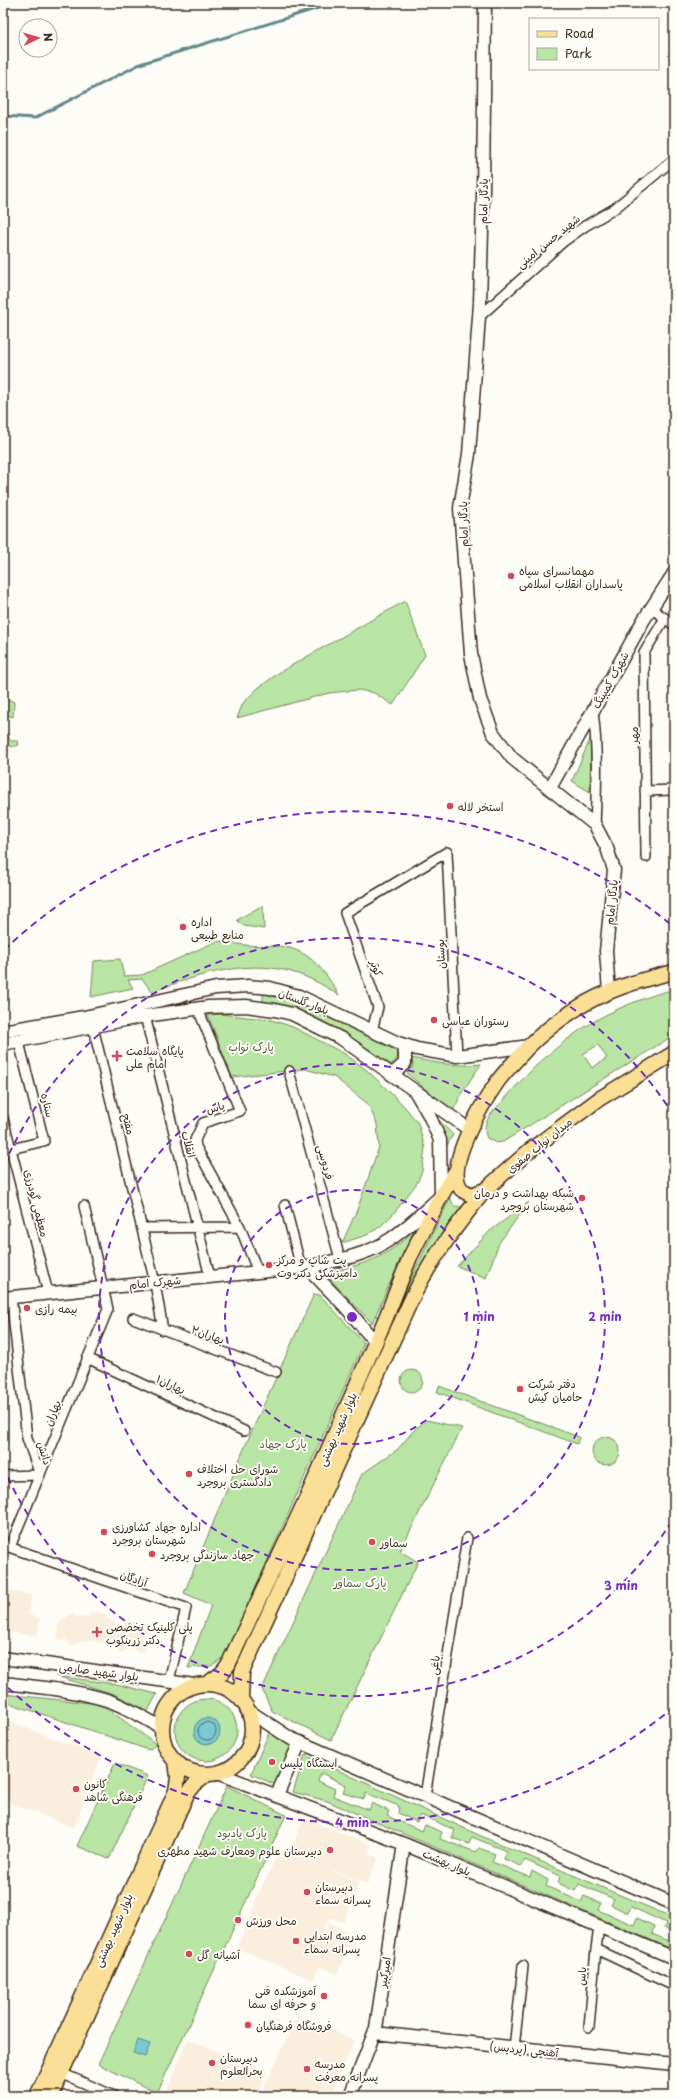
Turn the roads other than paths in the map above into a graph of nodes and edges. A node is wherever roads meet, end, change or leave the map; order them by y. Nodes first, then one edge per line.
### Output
1 (485, 3) edge
2 (674, 159) edge
3 (479, 317) junction
4 (674, 573) edge
5 (651, 608) junction
6 (665, 618) junction
7 (674, 625) edge
8 (593, 711) junction
9 (550, 788) junction
10 (674, 790) edge
11 (645, 791) junction
12 (595, 825) junction
13 (646, 857) dead end
14 (345, 913) joint
15 (674, 972) edge
16 (266, 988) junction
17 (609, 992) junction
18 (265, 1008) junction
19 (198, 1009) junction
20 (145, 1016) junction
21 (93, 1027) junction
22 (3, 1031) edge
23 (372, 1031) junction
24 (19, 1042) junction
25 (3, 1044) edge
26 (401, 1044) junction
27 (529, 1046) junction
28 (674, 1053) edge
29 (457, 1056) junction
30 (289, 1071) dead end
31 (392, 1075) junction
32 (415, 1091) junction
33 (3, 1118) edge
34 (470, 1130) junction
35 (11, 1149) junction
36 (457, 1169) junction
37 (485, 1190) junction
38 (441, 1196) junction
39 (284, 1205) dead end
40 (84, 1206) dead end
41 (198, 1227) junction
42 (240, 1227) junction
43 (142, 1228) junction
44 (340, 1259) junction
45 (304, 1267) junction
46 (258, 1272) junction
47 (210, 1277) junction
48 (155, 1282) junction
49 (102, 1288) junction
50 (48, 1293) junction
51 (7, 1297) edge
52 (133, 1318) dead end
53 (163, 1330) junction
54 (375, 1342) junction
55 (87, 1358) junction
56 (276, 1372) dead end
57 (244, 1432) dead end
58 (40, 1474) junction
59 (3, 1476) edge
60 (467, 1538) dead end
61 (6, 1546) edge
62 (3, 1658) edge
63 (169, 1681) junction
64 (3, 1683) edge
65 (208, 1683) junction
66 (194, 1685) junction
67 (245, 1705) junction
68 (162, 1728) junction
69 (300, 1742) junction
70 (176, 1761) junction
71 (213, 1773) junction
72 (277, 1794) junction
73 (425, 1796) junction
74 (404, 1844) junction
75 (674, 1904) edge
76 (600, 1927) junction
77 (596, 1949) junction
78 (674, 1958) edge
79 (523, 1966) dead end
80 (674, 1986) edge
81 (589, 2027) dead end
82 (374, 2034) junction
83 (514, 2048) junction
84 (674, 2064) edge
85 (61, 2073) junction
86 (37, 2096) edge
87 (51, 2096) edge
88 (114, 2096) edge
89 (350, 2096) edge

1 - 3 main road, یادگار امام
2 - 3 street, شهید حسن امینی
3 - 9 main road, یادگار امام
4 - 5 main road, شهرک کمپینگ
5 - 6 street
5 - 8 main road, شهرک کمپینگ
6 - 7 street
6 - 11 street, مهر
8 - 9 main road, شهرک کمپینگ
8 - 12 street
9 - 12 main road, یادگار امام
10 - 11 street
11 - 13 street, مهر
12 - 17 main road, یادگار امام
14 - 23 street, کوثر
14 - 29 street, بوستان
15 - 17 main road
16 - 18 main road
16 - 22 main road, بلوار گلستان
16 - 23 main road, بلوار گلستان
17 - 27 main road
18 - 19 main road, بلوار گلستان
18 - 31 main road, بلوار گلستان
19 - 20 main road, بلوار گلستان
19 - 42 street, یاس
20 - 21 main road, بلوار گلستان
20 - 41 street, انقلاب
21 - 24 main road, بلوار گلستان
21 - 43 street, مفتح
23 - 26 main road, بلوار گلستان
24 - 25 main road, بلوار گلستان
24 - 35 street, ستاره
26 - 29 main road, بلوار گلستان
26 - 31 main road
27 - 29 main road, بلوار گلستان
27 - 34 main road
28 - 37 main road, میدان نواب صفوی
30 - 44 street, فردوسی
31 - 32 main road, بلوار گلستان
32 - 34 main road, بلوار گلستان
32 - 38 main road
33 - 35 street, معظمی گودرزی
34 - 36 main road
35 - 50 street, معظمی گودرزی
36 - 37 main road
36 - 38 main road, بلوار شهید بهشتی
37 - 67 main road, بلوار شهید بهشتی
38 - 44 main road, شهرک امام
38 - 54 main road, بلوار شهید بهشتی
39 - 45 street
40 - 49 street, بهاران
41 - 42 street
41 - 43 street
41 - 47 street, انقلاب
42 - 46 street, یاس
43 - 48 street, مفتح
44 - 45 main road, شهرک امام
45 - 46 main road, شهرک امام
45 - 54 main road
46 - 47 main road, شهرک امام
47 - 48 main road, شهرک امام
48 - 49 main road, شهرک امام
48 - 53 street, مفتح
49 - 50 main road, شهرک امام
49 - 55 street, بهاران
50 - 51 main road, شهرک امام
51 - 58 street, دانش
52 - 53 street, بهاران۲
53 - 56 street, بهاران۲
54 - 65 main road, بلوار شهید بهشتی
55 - 57 street, بهاران۱
55 - 58 street, بهاران
58 - 59 street
58 - 61 street, بهاران
60 - 73 street, باغی
61 - 63 street, آزادگان
62 - 63 main road, بلوار شهید صارمی
63 - 66 main road, بلوار شهید صارمی
64 - 68 main road
65 - 66 main road
65 - 67 main road
66 - 68 main road
67 - 69 main road
67 - 71 main road
68 - 70 main road
69 - 72 main road
69 - 73 main road
70 - 71 main road
70 - 86 main road, بلوار شهید بهشتی
71 - 72 main road, بلوار بهشت
71 - 85 main road, بلوار شهید بهشتی
72 - 74 main road, بلوار بهشت
73 - 75 main road
74 - 76 main road, بلوار بهشت
74 - 82 main road, امیرکبیر
76 - 77 street, یاس
76 - 78 main road, بلوار بهشت
77 - 80 street
77 - 81 street, یاس
79 - 83 street
82 - 83 main road, آهنچی (پردیس)
82 - 89 main road, امیرکبیر
83 - 84 main road, آهنچی (پردیس)
85 - 87 main road, بلوار شهید بهشتی
85 - 88 street

